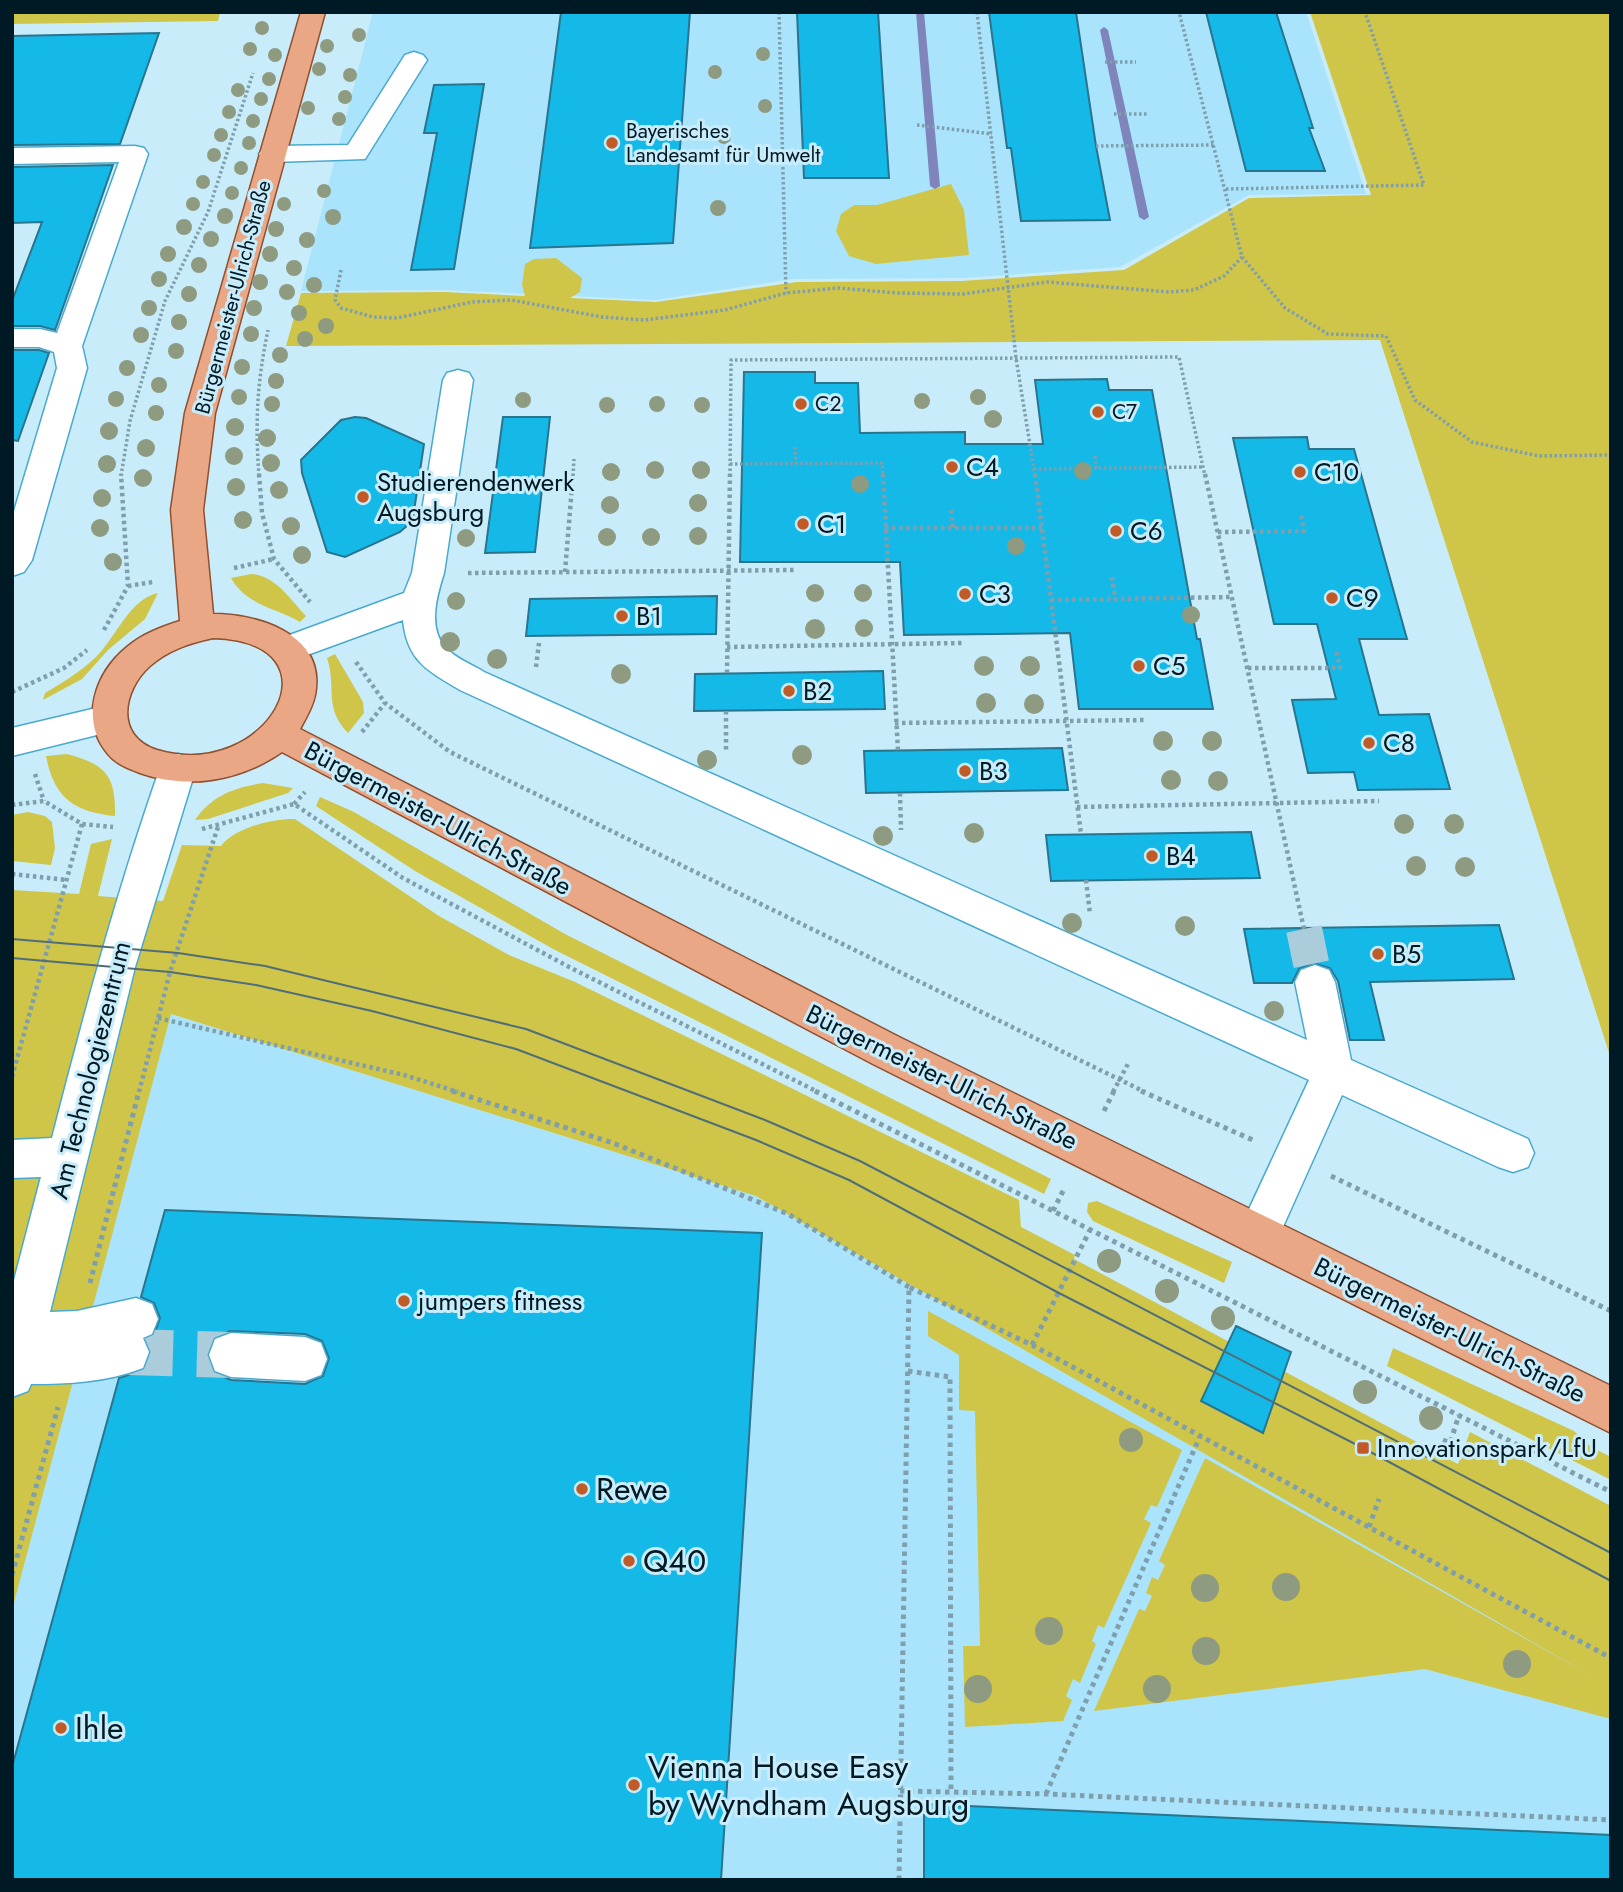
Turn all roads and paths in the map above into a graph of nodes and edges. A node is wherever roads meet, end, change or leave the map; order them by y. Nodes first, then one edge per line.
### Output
1 (313, 12) edge
2 (779, 12) edge
3 (977, 12) edge
4 (1179, 12) edge
5 (1365, 12) edge
6 (414, 60) dead end
7 (1105, 62) dead end
8 (1136, 62) dead end
9 (256, 65) dead end
10 (1114, 114) dead end
11 (1147, 114) dead end
12 (917, 125) dead end
13 (993, 134) junction
14 (1215, 145) junction
15 (1096, 146) dead end
16 (356, 153) junction
17 (272, 154) junction
18 (12, 156) edge
19 (362, 182) dead end
20 (1226, 189) junction
21 (1242, 257) junction
22 (341, 270) dead end
23 (1009, 286) junction
24 (786, 293) junction
25 (269, 324) dead end
26 (12, 338) edge
27 (67, 346) junction
28 (1016, 358) junction
29 (458, 380) dead end
30 (796, 447) dead end
31 (1611, 455) edge
32 (1095, 456) dead end
33 (574, 459) dead end
34 (730, 464) junction
35 (796, 464) junction
36 (1204, 467) junction
37 (1097, 469) junction
38 (1034, 470) junction
39 (951, 510) dead end
40 (1301, 516) dead end
41 (885, 528) junction
42 (953, 528) junction
43 (1042, 528) junction
44 (1218, 532) junction
45 (12, 564) edge
46 (796, 570) dead end
47 (728, 571) junction
48 (565, 572) junction
49 (1112, 578) dead end
50 (423, 587) junction
51 (1231, 597) junction
52 (1115, 598) junction
53 (1051, 600) junction
54 (197, 628) junction
55 (334, 631) junction
56 (98, 638) dead end
57 (962, 643) dead end
58 (892, 645) junction
59 (92, 646) dead end
60 (727, 647) junction
61 (288, 649) junction
62 (1336, 650) dead end
63 (1248, 668) junction
64 (727, 673) dead end
65 (12, 692) edge
66 (109, 719) junction
67 (1147, 720) dead end
68 (1067, 721) junction
69 (895, 723) junction
70 (279, 734) junction
71 (12, 742) edge
72 (898, 751) dead end
73 (178, 768) junction
74 (1379, 800) dead end
75 (1276, 803) junction
76 (12, 805) edge
77 (1077, 807) junction
78 (82, 824) junction
79 (218, 827) junction
80 (156, 832) junction
81 (1081, 834) dead end
82 (12, 874) edge
83 (67, 880) junction
84 (1304, 929) tunnel mouth
85 (1315, 982) tunnel mouth
86 (158, 1018) junction
87 (1333, 1071) junction
88 (12, 1077) edge
89 (1513, 1153) dead end
90 (68, 1157) junction
91 (1293, 1158) junction
92 (12, 1159) edge
93 (1090, 1230) junction
94 (1258, 1235) junction
95 (909, 1287) junction
96 (1611, 1311) edge
97 (131, 1335) tunnel mouth
98 (1032, 1345) junction
99 (73, 1348) junction
100 (231, 1355) tunnel mouth
101 (17, 1357) edge
102 (305, 1359) dead end
103 (908, 1371) junction
104 (1611, 1410) edge
105 (1459, 1415) junction
106 (1200, 1436) junction
107 (1443, 1440) dead end
108 (1611, 1492) edge
109 (1379, 1499) dead end
110 (1368, 1527) junction
111 (12, 1575) edge
112 (1611, 1658) edge
113 (900, 1791) junction
114 (951, 1791) junction
115 (1046, 1794) junction
116 (1611, 1820) edge
117 (899, 1880) edge

1 - 17 main road, Bürgermeister-Ulrich-Straße
2 - 24 path
3 - 13 path
4 - 14 path
5 - 20 path
6 - 16 street
7 - 8 path
9 - 56 path
10 - 11 path
12 - 13 path
13 - 23 path
14 - 15 path
14 - 20 path
16 - 17 street
16 - 19 street
17 - 54 main road, Bürgermeister-Ulrich-Straße
18 - 27 street
20 - 21 path
21 - 23 path
21 - 31 path
22 - 24 path
23 - 24 path
23 - 28 path
25 - 55 path
26 - 27 street
27 - 45 street
28 - 34 path
28 - 36 path
28 - 38 path
29 - 50 street
30 - 35 path
32 - 37 path
33 - 48 path
34 - 35 path
34 - 47 path
35 - 41 path
36 - 37 path
36 - 44 path
37 - 38 path
38 - 43 path
39 - 42 path
40 - 44 path
41 - 42 path
41 - 58 path
42 - 43 path
43 - 53 path
44 - 51 path
46 - 47 path
47 - 48 path
47 - 60 path
48 - 50 path
49 - 52 path
50 - 55 street
50 - 87 street
51 - 52 path
51 - 63 path
52 - 53 path
53 - 68 path
54 - 61 main road
54 - 66 main road
55 - 61 street
55 - 91 path
57 - 58 path
58 - 60 path
58 - 69 path
59 - 65 path
60 - 64 path
61 - 70 main road
62 - 63 path
63 - 75 path
66 - 71 street
66 - 73 main road
67 - 68 path
68 - 69 path
68 - 77 path
69 - 72 path
70 - 73 main road
70 - 94 main road, Bürgermeister-Ulrich-Straße
73 - 80 street, Am Technologiezentrum
74 - 75 path
75 - 77 path
75 - 84 path
76 - 78 path
77 - 81 path
78 - 80 path
78 - 83 path
79 - 80 path
79 - 86 path
79 - 93 path
80 - 90 street, Am Technologiezentrum
82 - 83 path
83 - 88 path
85 - 87 street
86 - 95 path
86 - 99 path
87 - 89 street
87 - 91 street
90 - 92 street
90 - 101 street, Am Technologiezentrum
91 - 94 street
91 - 96 path
93 - 98 path
93 - 105 path
94 - 104 main road, Bürgermeister-Ulrich-Straße
95 - 98 path
95 - 103 path
97 - 99 street
98 - 106 path
99 - 101 street
99 - 111 path
100 - 102 street
103 - 113 path
103 - 114 path
105 - 107 path
105 - 108 path
106 - 110 path
106 - 115 path
109 - 110 path
110 - 112 path
113 - 114 path
113 - 117 path
114 - 115 path
115 - 116 path

